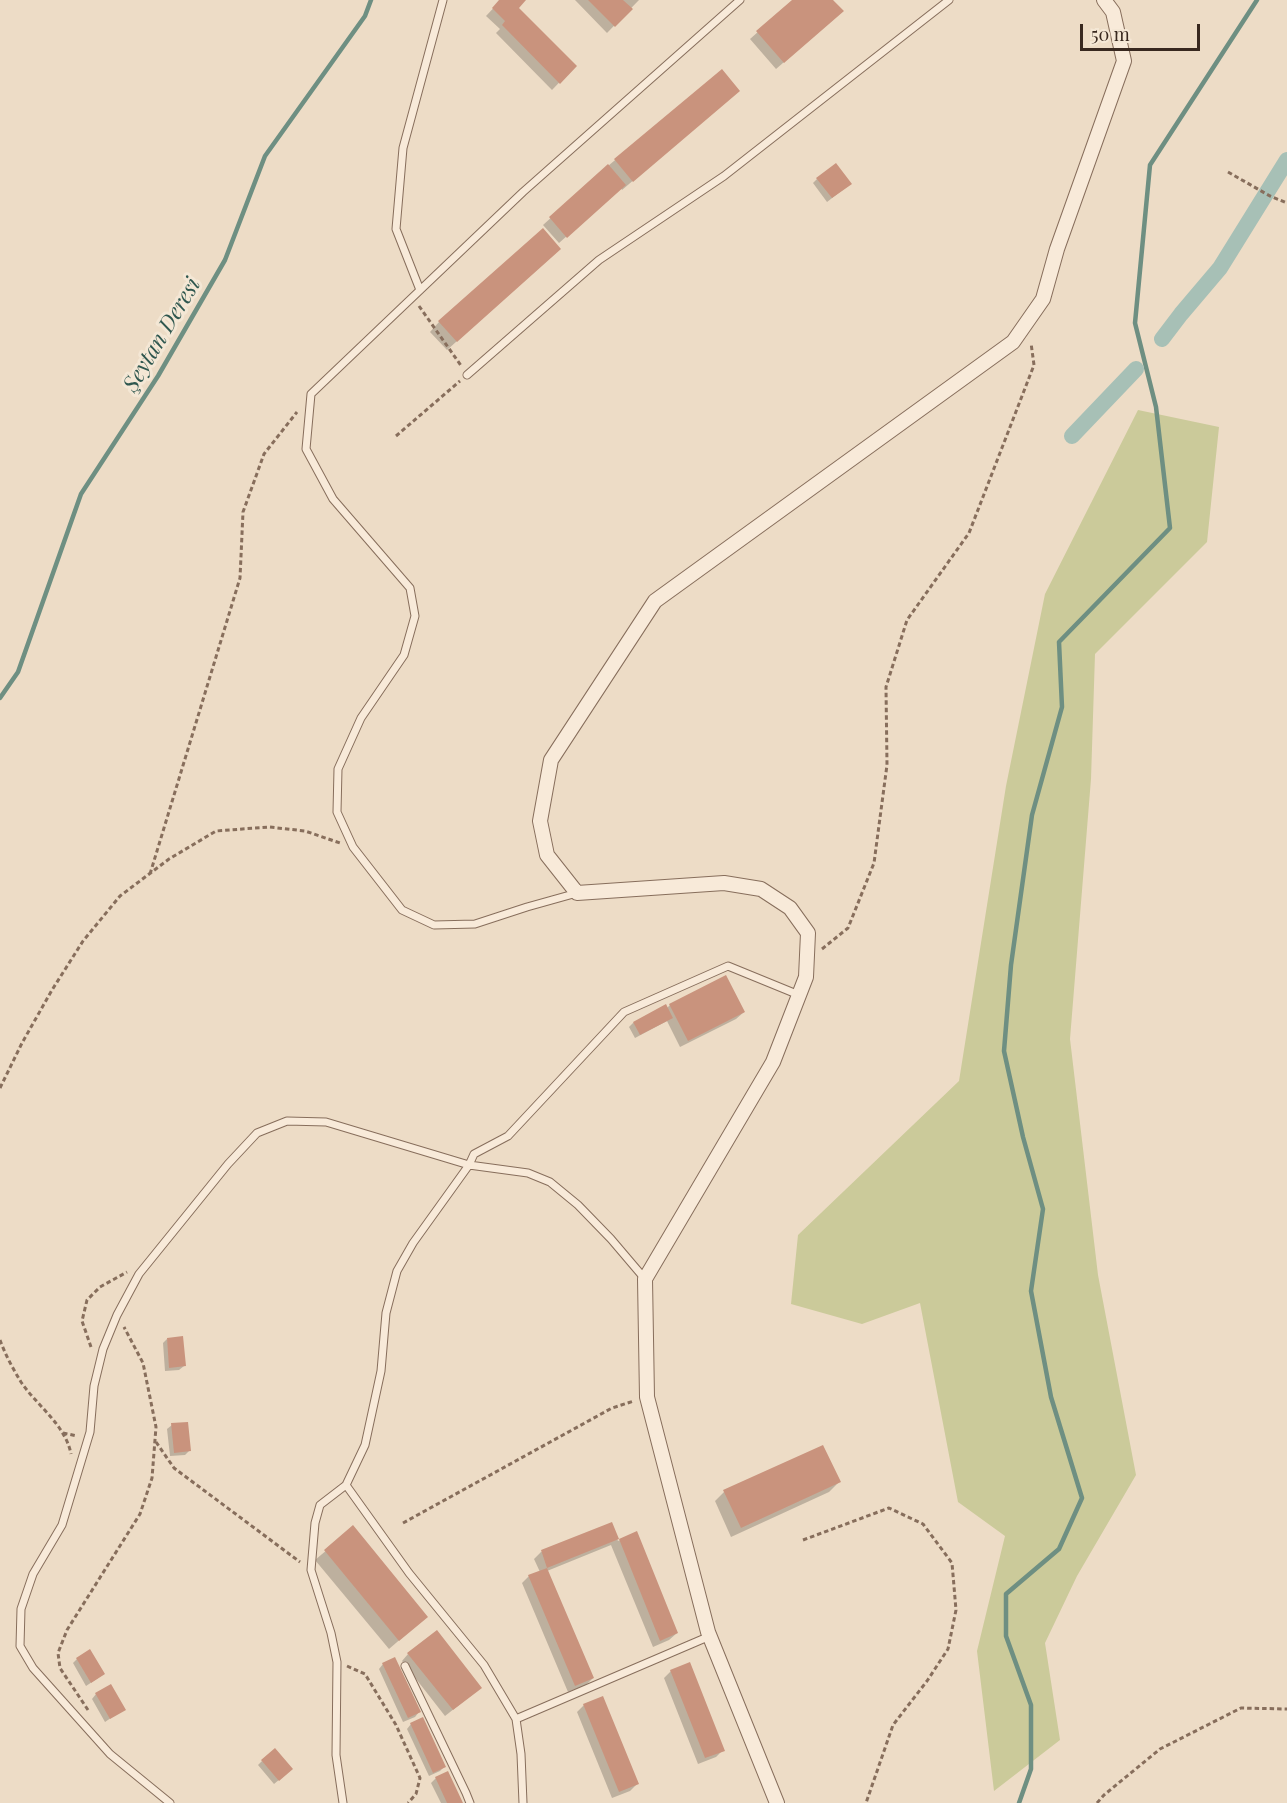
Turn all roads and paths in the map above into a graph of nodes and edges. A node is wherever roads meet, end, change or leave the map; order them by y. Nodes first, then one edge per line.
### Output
1 (443, 0) edge
2 (741, 0) edge
3 (949, 0) edge
4 (1104, 0) edge
5 (1228, 172) dead end
6 (1287, 203) edge
7 (420, 290) junction
8 (413, 297) junction
9 (1027, 321) junction
10 (467, 375) junction
11 (311, 394) junction
12 (396, 436) dead end
13 (353, 847) junction
14 (150, 874) junction
15 (577, 893) junction
16 (806, 961) junction
17 (799, 995) junction
18 (0, 1088) edge
19 (470, 1165) junction
20 (151, 1260) junction
21 (645, 1279) junction
22 (117, 1315) junction
23 (0, 1340) edge
24 (98, 1369) junction
25 (647, 1396) junction
26 (155, 1441) junction
27 (76, 1479) junction
28 (346, 1485) junction
29 (403, 1523) dead end
30 (803, 1540) dead end
31 (311, 1570) junction
32 (710, 1636) junction
33 (337, 1662) junction
34 (405, 1666) dead end
35 (1287, 1709) edge
36 (88, 1711) dead end
37 (516, 1719) junction
38 (170, 1803) edge
39 (343, 1803) edge
40 (408, 1803) edge
41 (470, 1803) edge
42 (523, 1803) edge
43 (777, 1803) edge
44 (866, 1803) edge
45 (1097, 1803) edge

1 - 7 lane
2 - 7 lane
3 - 10 lane
4 - 9 street
5 - 6 path
7 - 8 lane
8 - 10 path
8 - 11 lane
9 - 15 street
9 - 16 path
10 - 12 path
11 - 13 lane
11 - 14 path
13 - 14 path
13 - 15 lane
14 - 18 path
15 - 16 street
16 - 17 street
17 - 19 lane
17 - 21 street
19 - 20 lane
19 - 21 lane
19 - 28 lane
20 - 22 lane
20 - 24 path
21 - 25 street
22 - 24 lane
22 - 26 path
23 - 27 path
24 - 27 lane
25 - 29 path
25 - 32 street
26 - 31 path
26 - 36 path
27 - 38 lane
28 - 31 lane
28 - 37 lane
30 - 44 path
31 - 33 lane
32 - 37 lane
32 - 43 street
33 - 39 lane
33 - 40 path
34 - 41 lane
35 - 45 path
37 - 42 lane

